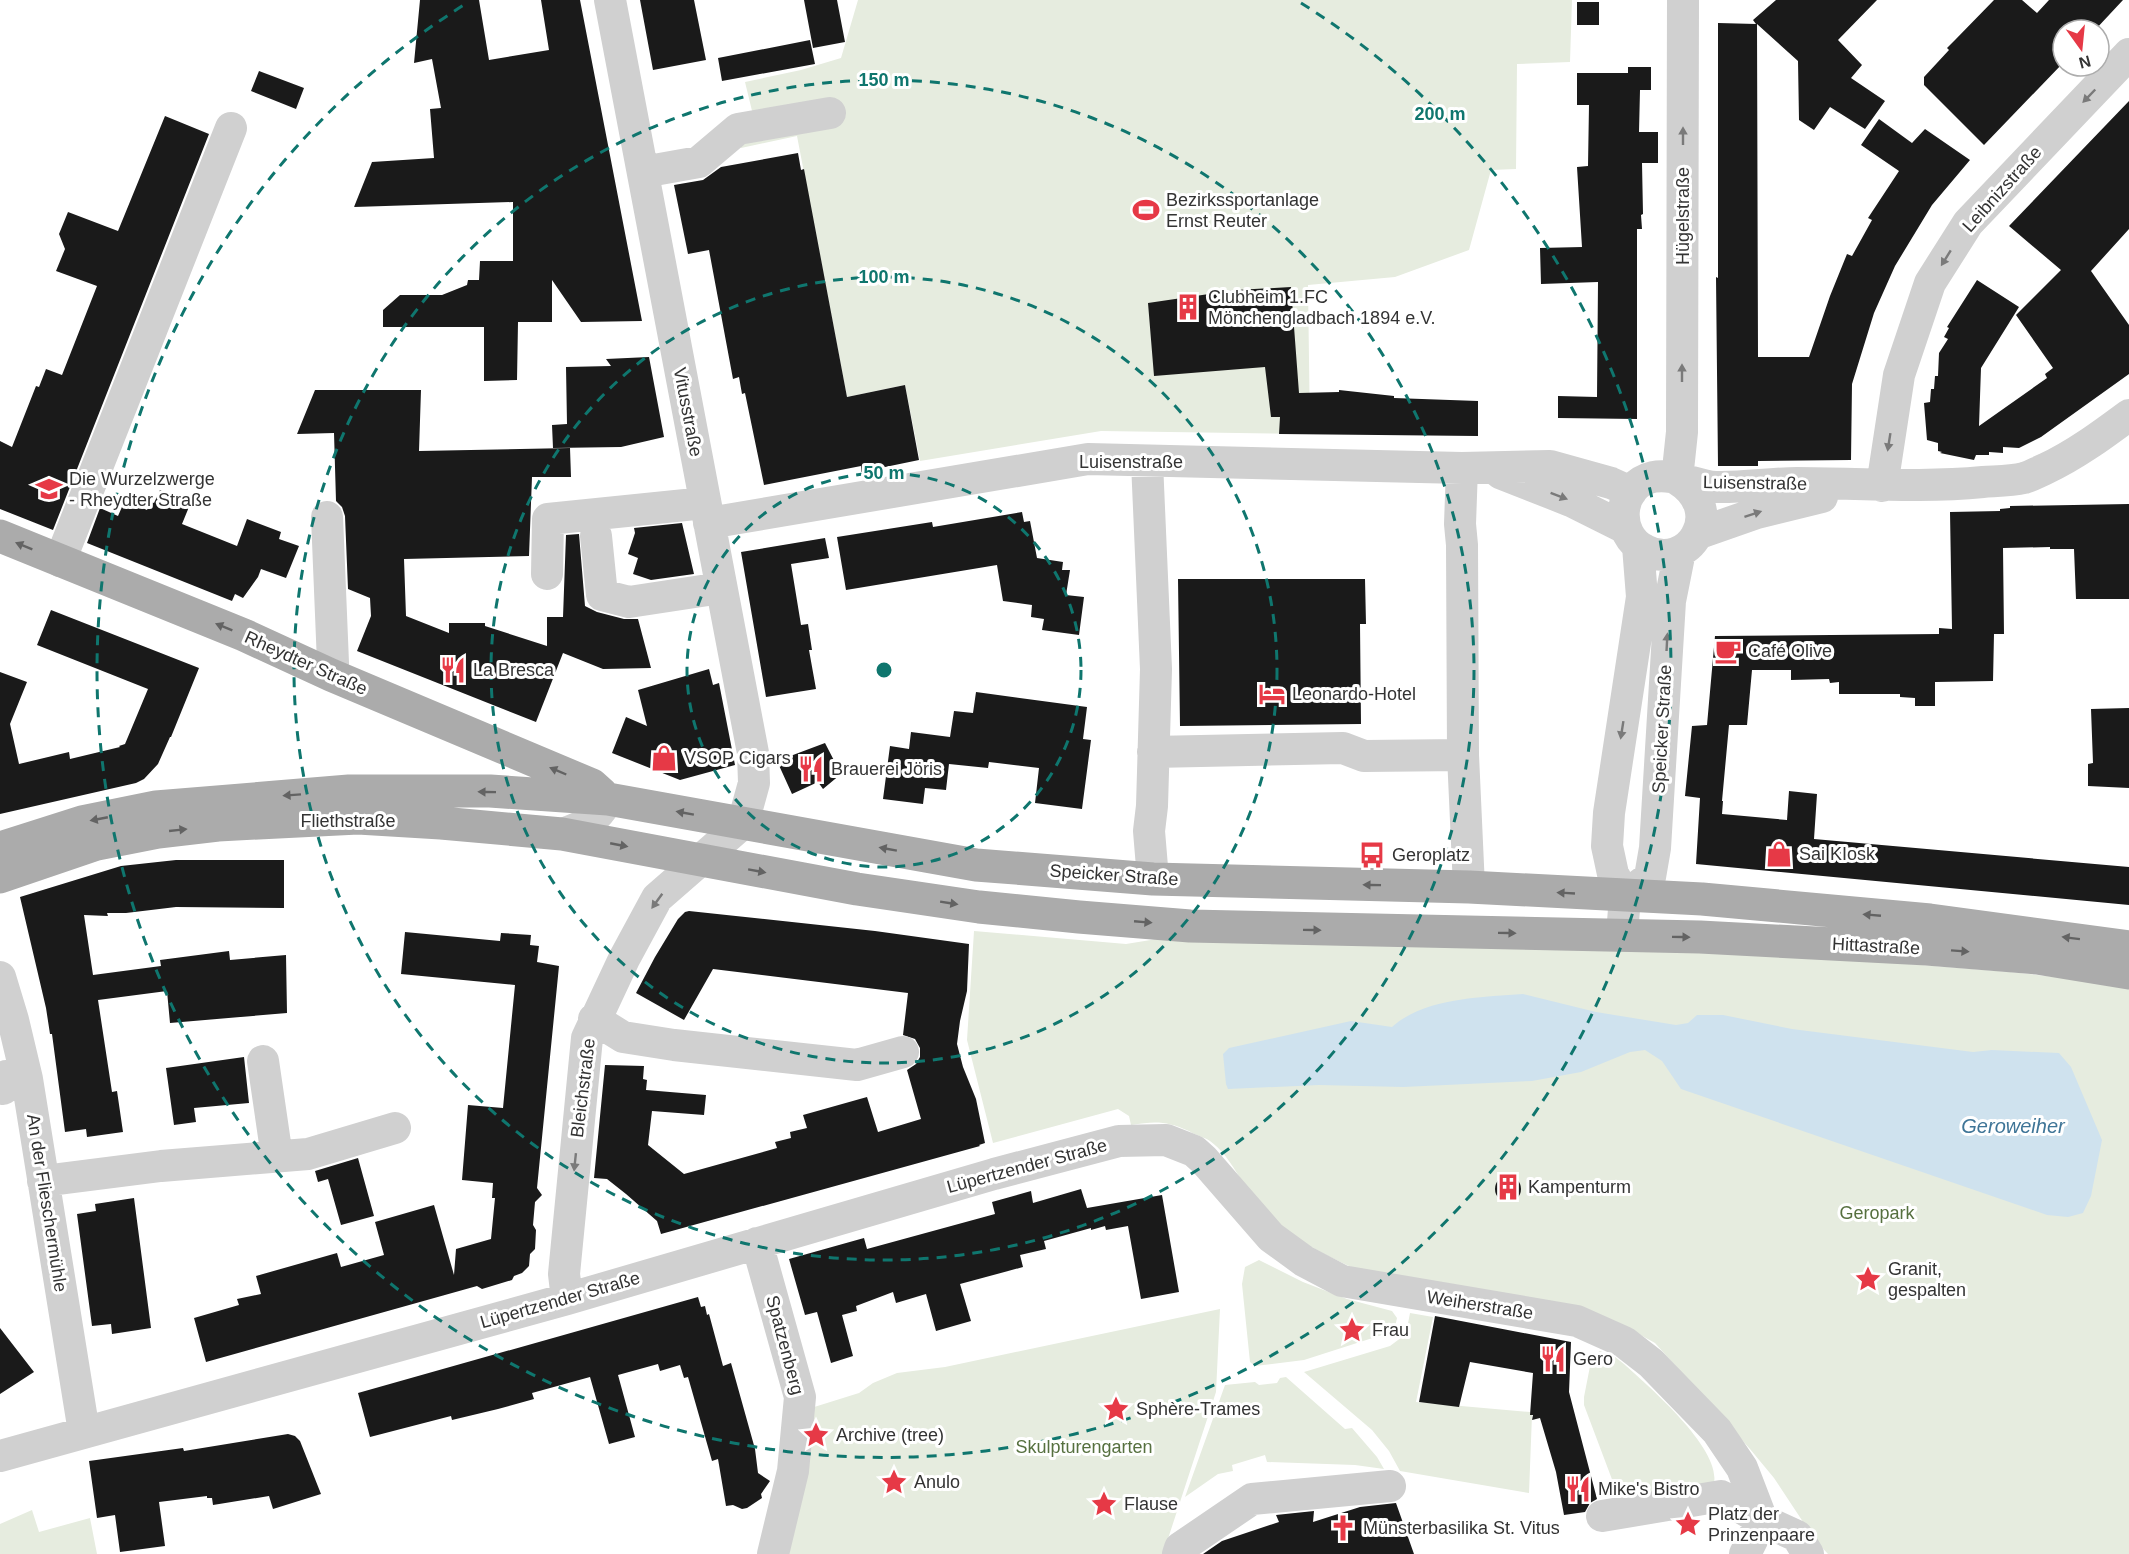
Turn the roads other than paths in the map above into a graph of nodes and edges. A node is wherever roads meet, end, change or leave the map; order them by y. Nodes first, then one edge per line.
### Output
1 (610, 0) edge
2 (1683, 0) edge
3 (2129, 54) edge
4 (830, 113) dead end
5 (231, 128) dead end
6 (643, 172) junction
7 (2129, 416) edge
8 (1682, 432) joint
9 (1147, 462) junction
10 (1473, 467) junction
11 (1677, 479) junction
12 (1882, 486) junction
13 (1631, 492) junction
14 (707, 513) junction
15 (327, 517) dead end
16 (0, 536) edge
17 (596, 536) dead end
18 (1631, 537) junction
19 (1689, 542) junction
20 (60, 561) junction
21 (547, 573) dead end
22 (721, 588) junction
23 (331, 675) junction
24 (1153, 752) junction
25 (1463, 755) junction
26 (608, 799) junction
27 (743, 823) junction
28 (562, 834) junction
29 (0, 848) edge
30 (699, 861) junction
31 (0, 877) edge
32 (1153, 879) junction
33 (1469, 887) junction
34 (1625, 896) junction
35 (1622, 935) junction
36 (2129, 947) edge
37 (2129, 973) edge
38 (0, 979) edge
39 (594, 1019) junction
40 (903, 1052) dead end
41 (263, 1061) dead end
42 (395, 1128) dead end
43 (1119, 1141) joint
44 (277, 1157) junction
45 (36, 1193) junction
46 (757, 1243) junction
47 (567, 1299) junction
48 (84, 1432) junction
49 (0, 1456) edge
50 (1390, 1486) dead end
51 (1602, 1516) dead end
52 (1762, 1520) junction
53 (1179, 1551) edge
54 (773, 1554) edge
55 (1745, 1554) edge
56 (1808, 1554) edge

1 - 6 street, Vitusstraße
8 -> 2 street, Hügelstraße
3 -> 12 street, Leibnizstraße
4 - 6 street
5 - 20 street
6 - 14 street, Vitusstraße
7 - 12 street, Luisenstraße
8 - 11 street, Luisenstraße
9 - 10 street, Luisenstraße
9 - 14 street, Luisenstraße
9 - 24 street
10 - 13 street, Luisenstraße
10 -> 18 street, Luisenstraße
10 - 25 street
11 - 12 street, Luisenstraße
11 - 13 street
11 - 19 street
19 -> 12 street, Luisenstraße
13 - 18 street
14 - 21 street, Luisenstraße
14 - 22 street, Vitusstraße
15 - 23 street
20 -> 16 main road, Rheydter Straße
17 - 22 street
18 - 19 street
18 -> 34 street, Speicker Straße
34 -> 19 street, Speicker Straße
23 -> 20 main road, Rheydter Straße
22 - 27 street, Vitusstraße
26 -> 23 main road, Rheydter Straße
24 - 25 street
24 - 32 street
25 - 33 street
27 -> 26 main road, Speicker Straße
26 - 28 street
26 -> 29 main road, Fliethstraße
27 - 30 street, Bleichstraße
32 -> 27 main road, Speicker Straße
28 -> 30 main road, Fliethstraße
31 -> 28 main road, Fliethstraße
30 -> 35 main road
30 -> 39 street, Bleichstraße
33 -> 32 main road, Speicker Straße
34 -> 33 main road, Speicker Straße
34 - 35 street
36 -> 34 main road, Hittastraße
35 -> 37 main road, Hittastraße
38 - 45 street, An der Flieschermühle
39 - 40 street
39 -> 47 street, Bleichstraße
41 - 44 street
42 - 44 street
43 - 46 street, Lüpertzender Straße
43 - 52 street, Weiherstraße
44 - 45 street
45 - 48 street, An der Flieschermühle
46 - 47 street, Lüpertzender Straße
46 - 54 street, Spatzenberg
47 - 48 street, Lüpertzender Straße
48 - 49 street, Lüpertzender Straße
50 - 53 street
51 - 52 street
52 - 55 street
52 - 56 street

